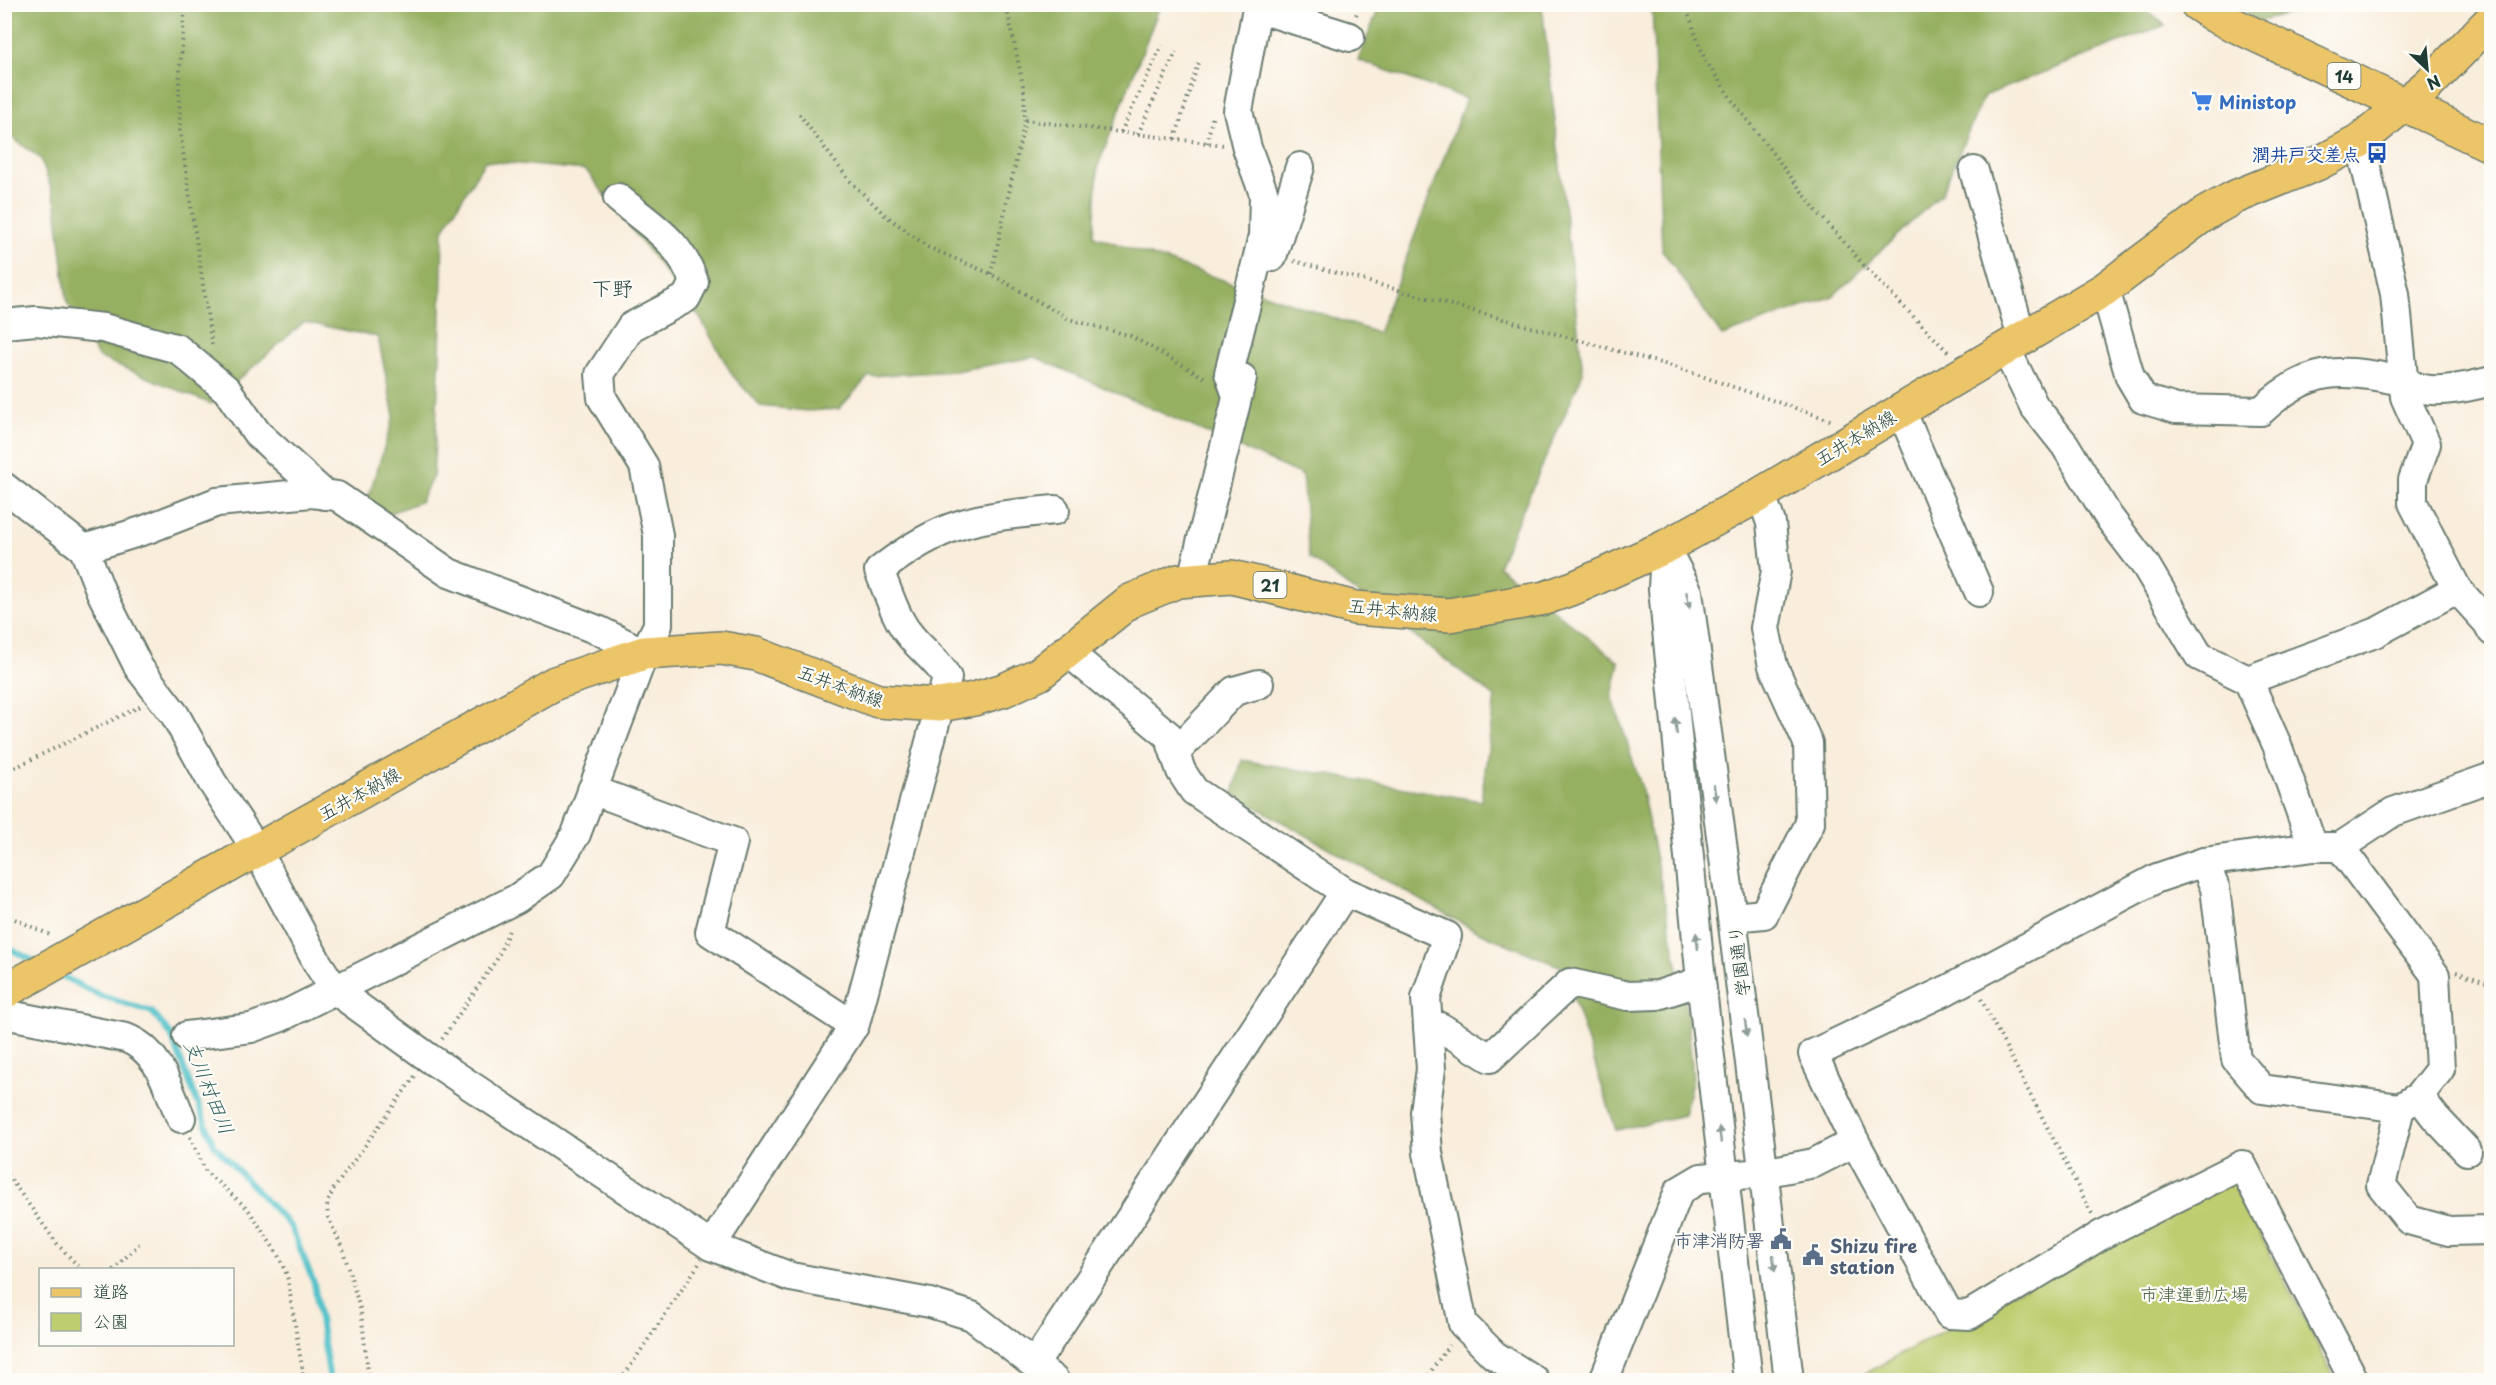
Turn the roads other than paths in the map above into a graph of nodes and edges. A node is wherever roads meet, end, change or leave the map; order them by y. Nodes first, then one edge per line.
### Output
1 (2197, 4) edge
2 (2492, 19) edge
3 (1350, 36) dead end
4 (2403, 104) junction
5 (2360, 141) junction
6 (2492, 146) edge
7 (1300, 167) dead end
8 (1974, 171) dead end
9 (618, 198) dead end
10 (2105, 289) junction
11 (4, 324) edge
12 (2014, 342) junction
13 (2403, 381) junction
14 (2492, 381) edge
15 (1237, 396) junction
16 (1901, 410) junction
17 (4, 487) edge
18 (1761, 494) junction
19 (325, 495) junction
20 (1055, 510) dead end
21 (1665, 547) junction
22 (84, 549) junction
23 (1192, 579) junction
24 (2457, 589) junction
25 (1979, 592) dead end
26 (2492, 631) edge
27 (1068, 652) junction
28 (644, 653) junction
29 (2248, 680) junction
30 (1259, 684) dead end
31 (939, 705) junction
32 (1174, 753) junction
33 (2492, 777) edge
34 (592, 790) junction
35 (2327, 847) junction
36 (257, 850) junction
37 (2204, 862) junction
38 (1346, 892) junction
39 (1732, 916) junction
40 (1701, 981) junction
41 (335, 990) junction
42 (4, 992) edge
43 (4, 1014) edge
44 (854, 1026) junction
45 (1428, 1026) junction
46 (187, 1036) dead end
47 (2410, 1102) junction
48 (180, 1118) road end
49 (1855, 1142) junction
50 (2467, 1151) dead end
51 (1763, 1173) junction
52 (1725, 1176) junction
53 (2492, 1234) edge
54 (711, 1246) junction
55 (1783, 1337) junction
56 (1744, 1342) junction
57 (1045, 1372) edge
58 (1534, 1380) edge
59 (1604, 1380) edge
60 (1748, 1380) edge
61 (1789, 1380) edge
62 (2354, 1380) edge

1 - 4 main road, 14
2 - 4 main road, 五井本納線 / 21
3 - 15 street
4 - 5 main road, 五井本納線 / 21
4 - 6 main road, 14
5 - 10 main road, 五井本納線 / 21
5 - 13 street
7 - 15 street
8 - 12 street
9 - 28 street
10 - 12 main road, 五井本納線 / 21
10 - 13 street
11 - 19 street
12 - 16 main road, 五井本納線 / 21
12 - 29 street
13 - 14 street
13 - 24 street
15 - 23 street
16 - 18 main road, 五井本納線 / 21
16 - 25 street
17 - 22 street
18 - 21 main road, 五井本納線 / 21
18 - 39 street
19 - 22 street
19 - 28 street
20 - 31 street
21 - 23 main road, 五井本納線 / 21
21 -> 39 street, 学園通り
40 -> 21 street
22 - 36 street
23 - 27 main road, 五井本納線 / 21
24 - 26 street
24 - 29 street
27 - 31 main road, 五井本納線 / 21
27 - 32 street
28 - 31 main road, 五井本納線 / 21
28 - 34 street
28 - 36 main road, 五井本納線 / 21
29 - 35 street
30 - 32 street
31 - 44 street
32 - 38 street
33 - 35 street
34 - 41 street
34 - 44 street
35 - 37 street
35 - 47 street
36 - 41 street
36 - 42 main road, 五井本納線 / 21
37 - 47 street
37 - 49 street
38 - 45 street
38 - 57 street
39 -> 51 street, 学園通り
40 - 45 street
52 -> 40 street
41 - 46 street
41 - 54 street
43 - 48 street
44 - 54 street
45 - 58 street
47 - 50 street
47 - 53 street
49 - 51 street
49 - 62 street
51 - 52 street
51 -> 55 street, 学園通り
52 - 56 street
52 - 59 street
54 - 57 street
55 - 56 street
55 - 61 street, 学園通り
56 - 60 street

